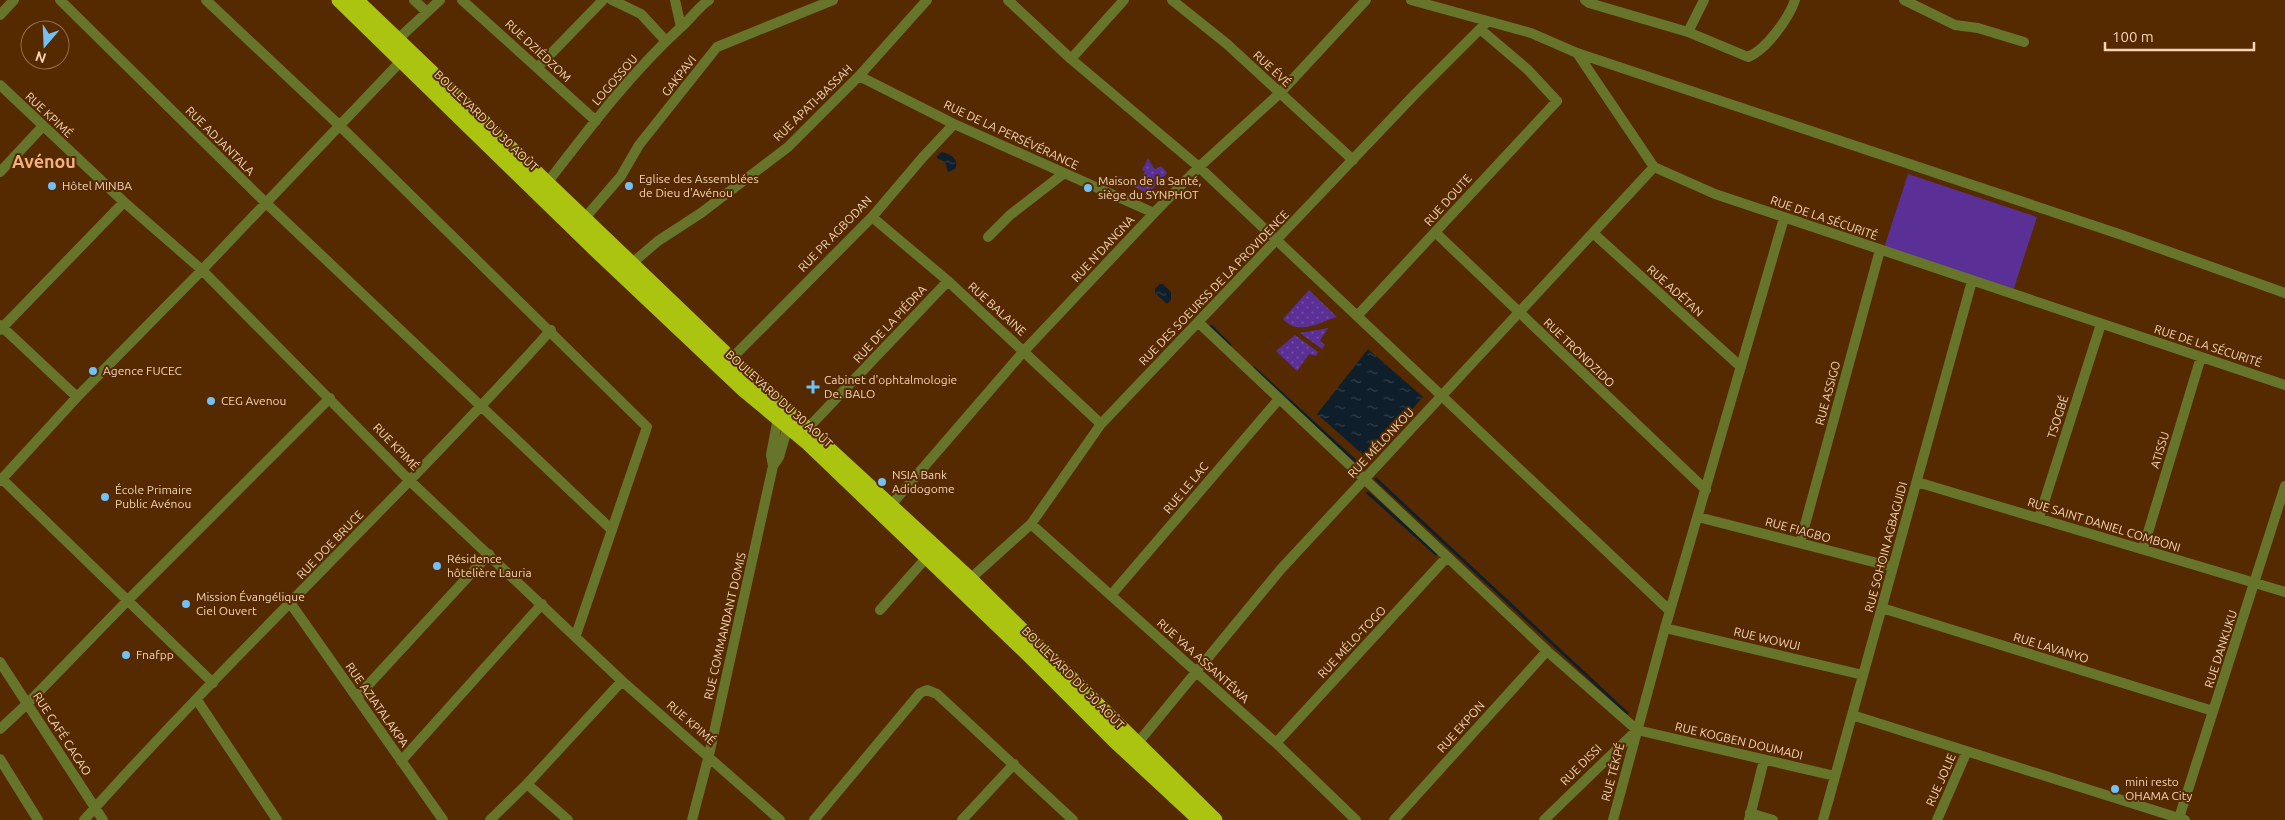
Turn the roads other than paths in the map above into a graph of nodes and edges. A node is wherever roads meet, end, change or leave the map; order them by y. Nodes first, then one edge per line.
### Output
1 (14, 0) edge
2 (60, 0) edge
3 (206, 0) edge
4 (339, 0) edge
5 (356, 0) edge
6 (414, 0) edge
7 (440, 0) edge
8 (462, 0) edge
9 (603, 0) edge
10 (612, 0) edge
11 (675, 0) edge
12 (709, 0) edge
13 (833, 0) edge
14 (927, 0) edge
15 (1008, 0) edge
16 (1124, 0) edge
17 (1172, 0) edge
18 (1366, 0) edge
19 (1411, 0) edge
20 (1585, 0) edge
21 (1704, 0) edge
22 (1795, 0) edge
23 (1904, 0) edge
24 (428, 12) junction
25 (0, 15) edge
26 (1483, 25) junction
27 (681, 28) junction
28 (1688, 32) junction
29 (666, 41) junction
30 (2024, 42) dead end
31 (393, 44) junction
32 (1577, 52) junction
33 (406, 56) junction
34 (1071, 59) junction
35 (537, 68) junction
36 (859, 76) junction
37 (0, 85) edge
38 (1280, 93) junction
39 (596, 121) junction
40 (954, 124) junction
41 (43, 126) junction
42 (340, 126) junction
43 (1353, 160) junction
44 (1199, 167) junction
45 (1654, 167) junction
46 (0, 172) edge
47 (1063, 174) junction
48 (547, 183) junction
49 (124, 202) junction
50 (266, 203) junction
51 (1154, 213) junction
52 (872, 217) junction
53 (1784, 218) junction
54 (584, 219) junction
55 (1436, 233) junction
56 (1593, 233) junction
57 (988, 237) dead end
58 (1276, 240) junction
59 (1880, 250) junction
60 (631, 264) junction
61 (202, 270) junction
62 (948, 281) junction
63 (1972, 281) junction
64 (2285, 293) edge
65 (1519, 313) junction
66 (1357, 316) junction
67 (1198, 322) junction
68 (2101, 324) junction
69 (1, 327) edge
70 (551, 330) junction
71 (1024, 351) junction
72 (2201, 357) junction
73 (731, 359) junction
74 (1741, 367) junction
75 (2285, 385) edge
76 (1442, 396) junction
77 (77, 397) junction
78 (330, 398) junction
79 (1279, 398) junction
80 (481, 408) junction
81 (786, 418) junction
82 (1101, 424) junction
83 (808, 428) junction
84 (1364, 479) junction
85 (1, 480) edge
86 (410, 480) junction
87 (1917, 482) junction
88 (2285, 486) edge
89 (1706, 490) junction
90 (891, 505) junction
91 (1698, 517) junction
92 (2039, 518) junction
93 (1031, 524) junction
94 (612, 530) junction
95 (1800, 543) junction
96 (2143, 549) junction
97 (489, 554) junction
98 (927, 557) junction
99 (1447, 557) junction
100 (1893, 567) junction
101 (970, 580) junction
102 (2256, 583) junction
103 (2285, 592) edge
104 (1112, 594) junction
105 (128, 600) junction
106 (291, 604) junction
107 (542, 604) junction
108 (1882, 608) junction
109 (880, 610) dead end
110 (1670, 611) junction
111 (1665, 628) junction
112 (576, 635) junction
113 (1547, 651) junction
114 (0, 662) edge
115 (1197, 672) junction
116 (1863, 675) junction
117 (622, 681) junction
118 (213, 683) junction
119 (357, 697) junction
120 (197, 700) junction
121 (28, 703) junction
122 (2213, 711) junction
123 (1852, 715) junction
124 (0, 729) edge
125 (1637, 730) junction
126 (1276, 743) junction
127 (1132, 749) junction
128 (1968, 751) junction
129 (708, 755) junction
130 (0, 759) edge
131 (1764, 760) junction
132 (401, 761) junction
133 (1014, 764) junction
134 (1835, 776) junction
135 (527, 784) junction
136 (95, 808) junction
137 (1749, 817) edge
138 (2182, 819) edge
139 (38, 820) edge
140 (84, 820) edge
141 (103, 820) edge
142 (277, 820) edge
143 (443, 820) edge
144 (490, 820) edge
145 (568, 820) edge
146 (692, 820) edge
147 (780, 820) edge
148 (814, 820) edge
149 (962, 820) edge
150 (1072, 820) edge
151 (1200, 820) edge
152 (1215, 820) edge
153 (1356, 820) edge
154 (1394, 820) edge
155 (1544, 820) edge
156 (1613, 820) edge
157 (1773, 820) edge
158 (1823, 820) edge
159 (1937, 820) edge

1 - 25 street
2 - 50 street, RUE ADJANTALA
3 - 42 street
4 - 31 highway, BOULEVARD DU 30 AOÛT
5 - 31 highway, BOULEVARD DU 30 AOÛT
6 - 24 street
7 - 24 street
8 - 35 street, RUE DZIÉDZOM
9 - 35 street
10 - 29 street
11 - 27 street
12 - 27 street, LOGOSSOU
13 - 54 street, GAKPAVI
14 - 36 street, RUE APATI-BASSAH
15 - 34 street
16 - 34 street
17 - 38 street, RUE ÉVÉ
18 - 38 street, RUE N'DANGNA
19 - 26 street
20 - 28 street
21 - 28 street
22 - 28 street
23 - 30 street
24 - 31 street
26 - 32 street
26 - 43 street, RUE DES SOEURSS DE LA PROVIDENCE
26 - 55 street, RUE DOUTE
27 - 29 street, LOGOSSOU
29 - 39 street, LOGOSSOU
31 - 33 highway, BOULEVARD DU 30 AOÛT
32 - 45 street
32 - 64 street
33 - 42 street
33 - 48 highway, BOULEVARD DU 30 AOÛT
33 - 81 highway, BOULEVARD DU 30 AOÛT
34 - 44 street
35 - 39 street, RUE DZIÉDZOM
36 - 40 street, RUE DE LA PERSÉVÉRANCE
36 - 60 street, RUE APATI-BASSAH
37 - 41 street, RUE KPIMÉ
38 - 43 street, RUE ÉVÉ
38 - 44 street, RUE N'DANGNA
39 - 48 street, LOGOSSOU
40 - 47 street, RUE DE LA PERSÉVÉRANCE
40 - 52 street, RUE PR AGBODAN
41 - 46 street
41 - 49 street, RUE KPIMÉ
42 - 50 street
42 - 70 street
43 - 58 street, RUE DES SOEURSS DE LA PROVIDENCE
44 - 51 street, RUE N'DANGNA
44 - 58 street
45 - 53 street, RUE DE LA SÉCURITÉ
45 - 56 street, RUE MÉLONKOU
47 - 51 street, RUE DE LA PERSÉVÉRANCE
47 - 57 street
48 - 54 highway, BOULEVARD DU 30 AOÛT
49 - 61 street, RUE KPIMÉ
49 - 69 street
50 - 61 street
50 - 80 street, RUE ADJANTALA
51 - 71 street, RUE N'DANGNA
52 - 62 street, RUE BALAINE
52 - 73 street, RUE PR AGBODAN
53 - 59 street, RUE DE LA SÉCURITÉ
53 - 74 street, RUE TÉKPÉ
54 - 60 highway, BOULEVARD DU 30 AOÛT
55 - 65 street, RUE TRONDZIDO
55 - 66 street, RUE DOUTE
56 - 65 street, RUE MÉLONKOU
56 - 74 street, RUE ADÉTAN
58 - 66 street
58 - 67 street, RUE DES SOEURSS DE LA PROVIDENCE
59 - 63 street, RUE DE LA SÉCURITÉ
59 - 95 street, RUE ASSIGO
60 - 73 highway, BOULEVARD DU 30 AOÛT
61 - 77 street
61 - 78 street, RUE KPIMÉ
62 - 71 street, RUE BALAINE
62 - 83 street, RUE DE LA PIÉDRA
63 - 68 street, RUE DE LA SÉCURITÉ
63 - 87 street, RUE SOHOIN AGBAGUIDI
65 - 76 street, RUE MÉLONKOU
65 - 89 street, RUE TRONDZIDO
66 - 76 street
67 - 79 street
67 - 82 street, RUE DES SOEURSS DE LA PROVIDENCE
68 - 72 street, RUE DE LA SÉCURITÉ
68 - 92 street, TSOGBÉ
69 - 77 street
70 - 80 street, RUE DOE BRUCE
70 - 94 street
71 - 82 street, RUE BALAINE
71 - 90 street, RUE N'DANGNA
72 - 75 street, RUE DE LA SÉCURITÉ
72 - 96 street, ATISSU
73 - 81 highway, BOULEVARD DU 30 AOÛT
74 - 89 street, RUE TÉKPÉ
76 - 84 street, RUE MÉLONKOU
76 - 110 street
77 - 85 street
78 - 86 street, RUE KPIMÉ
78 - 105 street
79 - 84 street
79 - 104 street, RUE LE LAC
80 - 86 street, RUE DOE BRUCE
80 - 94 street, RUE ADJANTALA
81 - 83 highway, BOULEVARD DU 30 AOÛT
81 - 98 highway, BOULEVARD DU 30 AOÛT
81 - 129 street, RUE COMMANDANT DOMIS
82 - 93 street, RUE DES SOEURSS DE LA PROVIDENCE
83 - 90 highway, BOULEVARD DU 30 AOÛT
84 - 99 street
84 - 115 street, RUE MÉLONKOU
85 - 105 street
86 - 97 street, RUE KPIMÉ
86 - 106 street, RUE DOE BRUCE
87 - 92 street, RUE SAINT DANIEL COMBONI
87 - 100 street, RUE SOHOIN AGBAGUIDI
88 - 102 street, RUE DANKUKU
89 - 91 street, RUE TÉKPÉ
90 - 101 highway, BOULEVARD DU 30 AOÛT
91 - 95 street, RUE FIAGBO
91 - 110 street, RUE TÉKPÉ
92 - 96 street, RUE SAINT DANIEL COMBONI
93 - 101 street, RUE DES SOEURSS DE LA PROVIDENCE
93 - 104 street, RUE YAA ASSANTÉWA
94 - 112 street
95 - 100 street, RUE FIAGBO
96 - 102 street, RUE SAINT DANIEL COMBONI
97 - 107 street, RUE KPIMÉ
97 - 119 street
98 - 109 street
98 - 127 highway, BOULEVARD DU 30 AOÛT
99 - 113 street
99 - 126 street, RUE MÉLO-TOGO
100 - 108 street, RUE SOHOIN AGBAGUIDI
101 - 127 highway, BOULEVARD DU 30 AOÛT
102 - 103 street, RUE SAINT DANIEL COMBONI
102 - 122 street, RUE DANKUKU
104 - 115 street, RUE YAA ASSANTÉWA
105 - 118 street
105 - 121 street
106 - 118 street, RUE DOE BRUCE
106 - 119 street, RUE AZIATALAKPA
107 - 112 street, RUE KPIMÉ
107 - 132 street
108 - 116 street, RUE SOHOIN AGBAGUIDI
108 - 122 street, RUE LAVANYO
110 - 111 street, RUE TÉKPÉ
111 - 116 street, RUE WOWUI
111 - 125 street, RUE TÉKPÉ
112 - 117 street, RUE KPIMÉ
113 - 125 street
113 - 154 street, RUE EKPON
114 - 121 street, RUE CAFÉ CACAO
115 - 126 street, RUE YAA ASSANTÉWA
115 - 127 street, RUE MÉLONKOU
116 - 123 street, RUE SOHOIN AGBAGUIDI
117 - 129 street, RUE KPIMÉ
117 - 135 street
118 - 120 street, RUE DOE BRUCE
119 - 132 street, RUE AZIATALAKPA
120 - 136 street, RUE DOE BRUCE
120 - 142 street
121 - 124 street
121 - 136 street, RUE CAFÉ CACAO
122 - 138 street, RUE DANKUKU
123 - 128 street
123 - 134 street, RUE SOHOIN AGBAGUIDI
125 - 131 street, RUE KOGBEN DOUMADI
125 - 155 street, RUE DISSI
125 - 156 street, RUE TÉKPÉ
126 - 153 street, RUE YAA ASSANTÉWA
127 - 151 highway, BOULEVARD DU 30 AOÛT
127 - 152 highway, BOULEVARD DU 30 AOÛT
128 - 138 street
128 - 159 street, RUE JOLIE
129 - 146 street, RUE COMMANDANT DOMIS
129 - 147 street, RUE KPIMÉ
130 - 139 street
131 - 134 street, RUE KOGBEN DOUMADI
131 - 137 street
132 - 143 street, RUE AZIATALAKPA
133 - 148 street
133 - 149 street
133 - 150 street
134 - 158 street, RUE SOHOIN AGBAGUIDI
135 - 144 street
135 - 145 street
136 - 140 street, RUE DOE BRUCE
136 - 141 street, RUE CAFÉ CACAO
137 - 157 street

